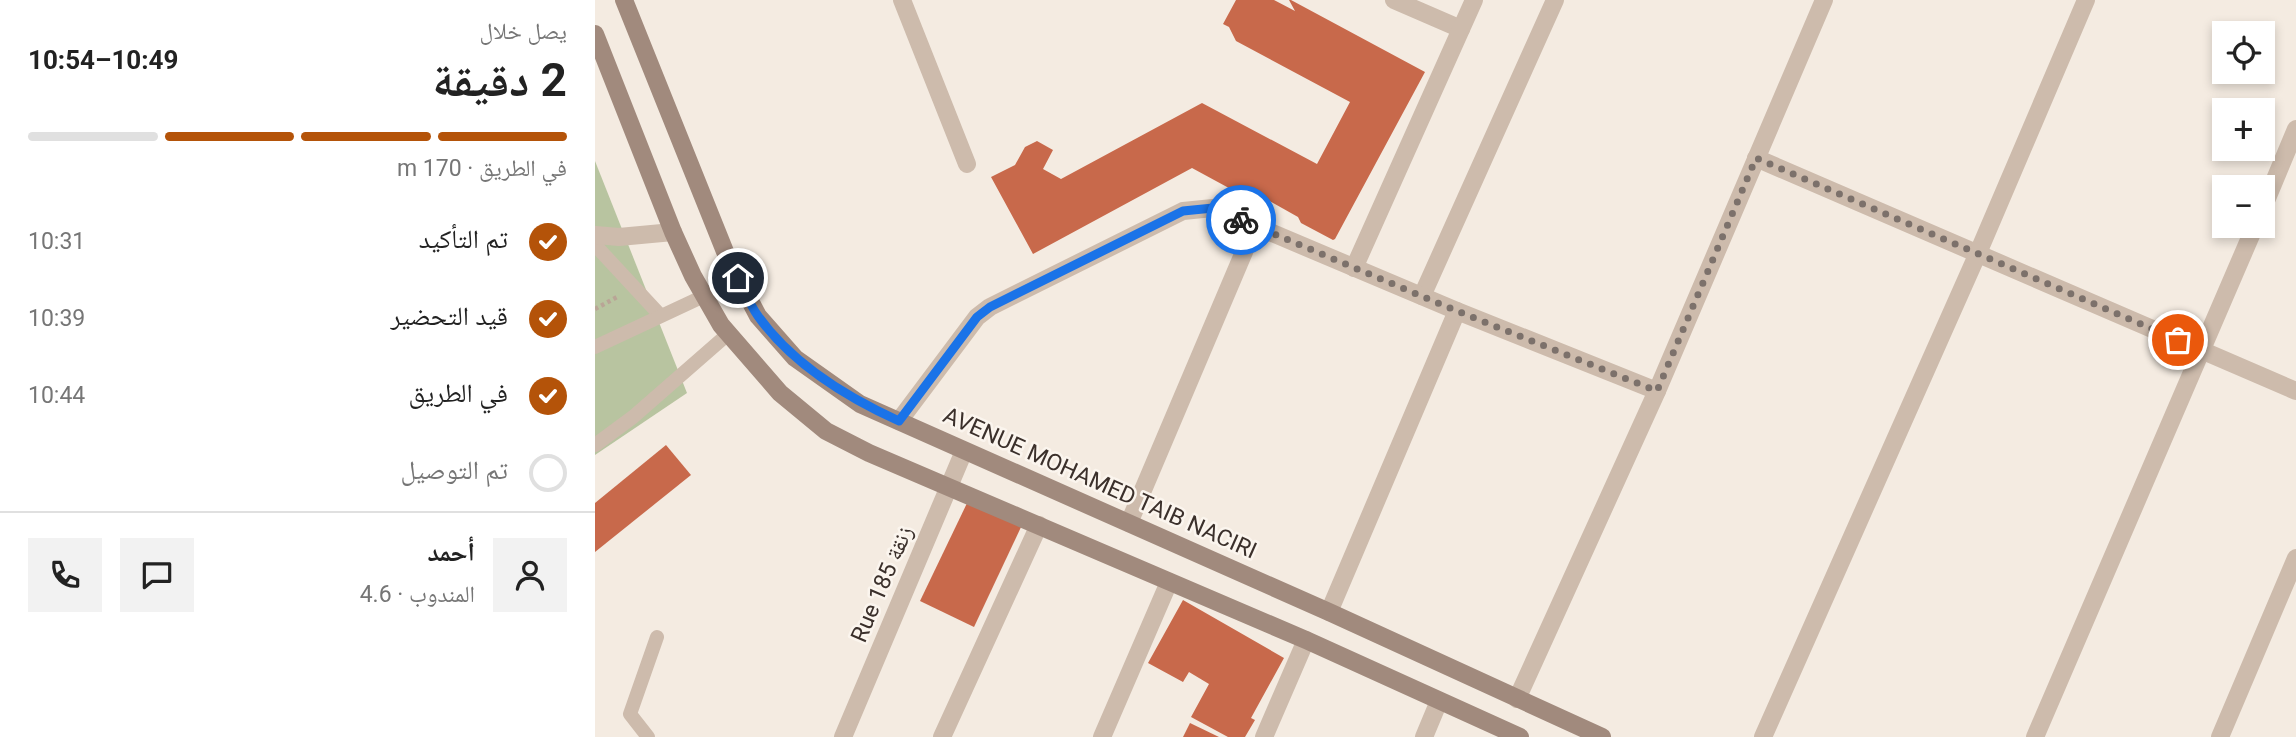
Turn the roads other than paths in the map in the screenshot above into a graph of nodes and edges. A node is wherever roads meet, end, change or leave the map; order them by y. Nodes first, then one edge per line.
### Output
1 (624, 0) edge
2 (904, 0) edge
3 (1394, 0) edge
4 (1474, 0) edge
5 (1555, 0) edge
6 (1824, 0) edge
7 (2086, 0) edge
8 (1461, 29) junction
9 (595, 34) edge
10 (2296, 129) edge
11 (1756, 158) junction
12 (967, 164) dead end
13 (2275, 179) edge
14 (1255, 226) junction
15 (673, 232) junction
16 (595, 235) edge
17 (2250, 238) edge
18 (595, 245) edge
19 (1978, 253) junction
20 (1354, 268) junction
21 (704, 296) junction
22 (1422, 296) junction
23 (1457, 311) junction
24 (660, 315) junction
25 (728, 334) junction
26 (595, 347) edge
27 (2203, 350) junction
28 (1657, 391) junction
29 (2296, 391) edge
30 (899, 421) junction
31 (595, 446) edge
32 (964, 451) junction
33 (950, 486) junction
34 (1129, 523) junction
35 (1039, 525) junction
36 (2296, 558) edge
37 (1169, 582) junction
38 (1329, 612) junction
39 (657, 637) dead end
40 (1306, 640) junction
41 (1517, 699) junction
42 (1439, 701) junction
43 (1599, 736) edge
44 (648, 737) edge
45 (843, 737) edge
46 (942, 737) edge
47 (1102, 737) edge
48 (1264, 737) edge
49 (1424, 737) edge
50 (1520, 737) edge
51 (1763, 737) edge
52 (2035, 737) edge
53 (2220, 737) edge

1 - 30 street, AVENUE MOHAMED TAIB NACIRI
2 - 12 street
3 - 8 street
4 - 8 street
5 - 22 street
6 - 11 street
7 - 19 street
8 - 20 street
9 - 15 street
10 - 13 street
11 - 19 street
11 - 28 street
14 - 20 street
14 - 30 street
14 - 34 street
15 - 16 street
15 - 21 street
17 - 27 street
18 - 24 lane
19 - 27 street
19 - 51 street
20 - 22 street
21 - 24 lane
21 - 25 street
22 - 23 street
23 - 28 street
23 - 38 street
24 - 26 lane
25 - 31 lane
25 - 33 street
27 - 29 street
27 - 52 street
28 - 41 street
30 - 32 street, AVENUE MOHAMED TAIB NACIRI
32 - 33 street, Rue 185 زنقة
32 - 34 street, AVENUE MOHAMED TAIB NACIRI
33 - 35 street
33 - 45 street, Rue 185 زنقة
34 - 38 street, AVENUE MOHAMED TAIB NACIRI
35 - 37 street
35 - 46 street
36 - 53 street
37 - 40 street
37 - 47 street
38 - 41 street, AVENUE MOHAMED TAIB NACIRI
39 - 44 lane
40 - 42 street
40 - 48 street
41 - 43 street, AVENUE MOHAMED TAIB NACIRI
42 - 49 street
42 - 50 street

